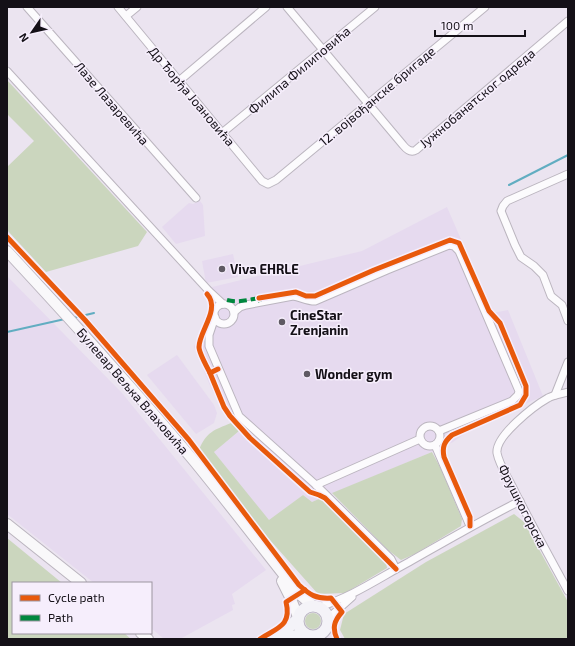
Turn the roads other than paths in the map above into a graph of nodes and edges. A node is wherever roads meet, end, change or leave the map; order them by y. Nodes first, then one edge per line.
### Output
1 (27, 7) edge
2 (118, 7) edge
3 (137, 7) edge
4 (266, 7) edge
5 (287, 7) edge
6 (375, 7) edge
7 (485, 7) edge
8 (126, 16) junction
9 (568, 21) edge
10 (323, 51) junction
11 (7, 71) edge
12 (179, 81) junction
13 (368, 104) junction
14 (222, 133) junction
15 (568, 174) edge
16 (268, 184) joint
17 (196, 198) dead end
18 (7, 251) edge
19 (246, 305) junction
20 (223, 306) junction
21 (234, 312) junction
22 (217, 320) junction
23 (568, 321) edge
24 (568, 362) edge
25 (568, 392) edge
26 (555, 395) junction
27 (440, 431) junction
28 (420, 439) junction
29 (435, 445) junction
30 (316, 485) junction
31 (520, 501) junction
32 (7, 524) edge
33 (470, 526) junction
34 (267, 554) junction
35 (396, 569) junction
36 (80, 582) edge
37 (568, 591) edge
38 (358, 592) junction
39 (316, 606) junction
40 (298, 618) junction
41 (328, 624) junction
42 (312, 637) edge
43 (275, 639) edge
44 (283, 639) edge
45 (331, 639) edge

1 - 17 street, Лазе Лазаревића
2 - 8 street, Др Ђорђа Јоановића
3 - 8 street
4 - 12 street
5 - 10 street
6 - 10 street, Филипа Филиповића
7 - 13 street, 12. војвођанске бригаде
8 - 12 street, Др Ђорђа Јоановића
9 - 13 street, Јужнобанатског одреда
10 - 13 street
10 - 14 street, Филипа Филиповића
11 - 20 street
12 - 14 street, Др Ђорђа Јоановића
13 - 16 street, 12. војвођанске бригаде
14 - 16 street, Др Ђорђа Јоановића
15 - 23 street
18 - 34 main road, Булевар Вељка Влаховића
19 - 20 street
19 - 21 street
19 - 27 street
20 - 21 street
20 - 22 street
21 - 22 street
22 - 30 street
24 - 26 street
25 - 26 street, Фрушкогорска
26 - 31 street, Фрушкогорска
27 - 28 street
27 - 29 street
28 - 29 street
28 - 30 street
29 - 33 street
30 - 35 street
31 - 33 street
31 - 37 street, Фрушкогорска
32 - 36 main road
33 - 35 street
34 - 39 main road, Булевар Вељка Влаховића
34 - 40 main road, Булевар Вељка Влаховића
35 - 38 street
38 - 39 street
38 - 41 street
39 - 40 main road
39 - 41 main road
40 - 42 main road
40 - 43 main road
41 - 42 main road
41 - 45 main road
42 - 44 main road

